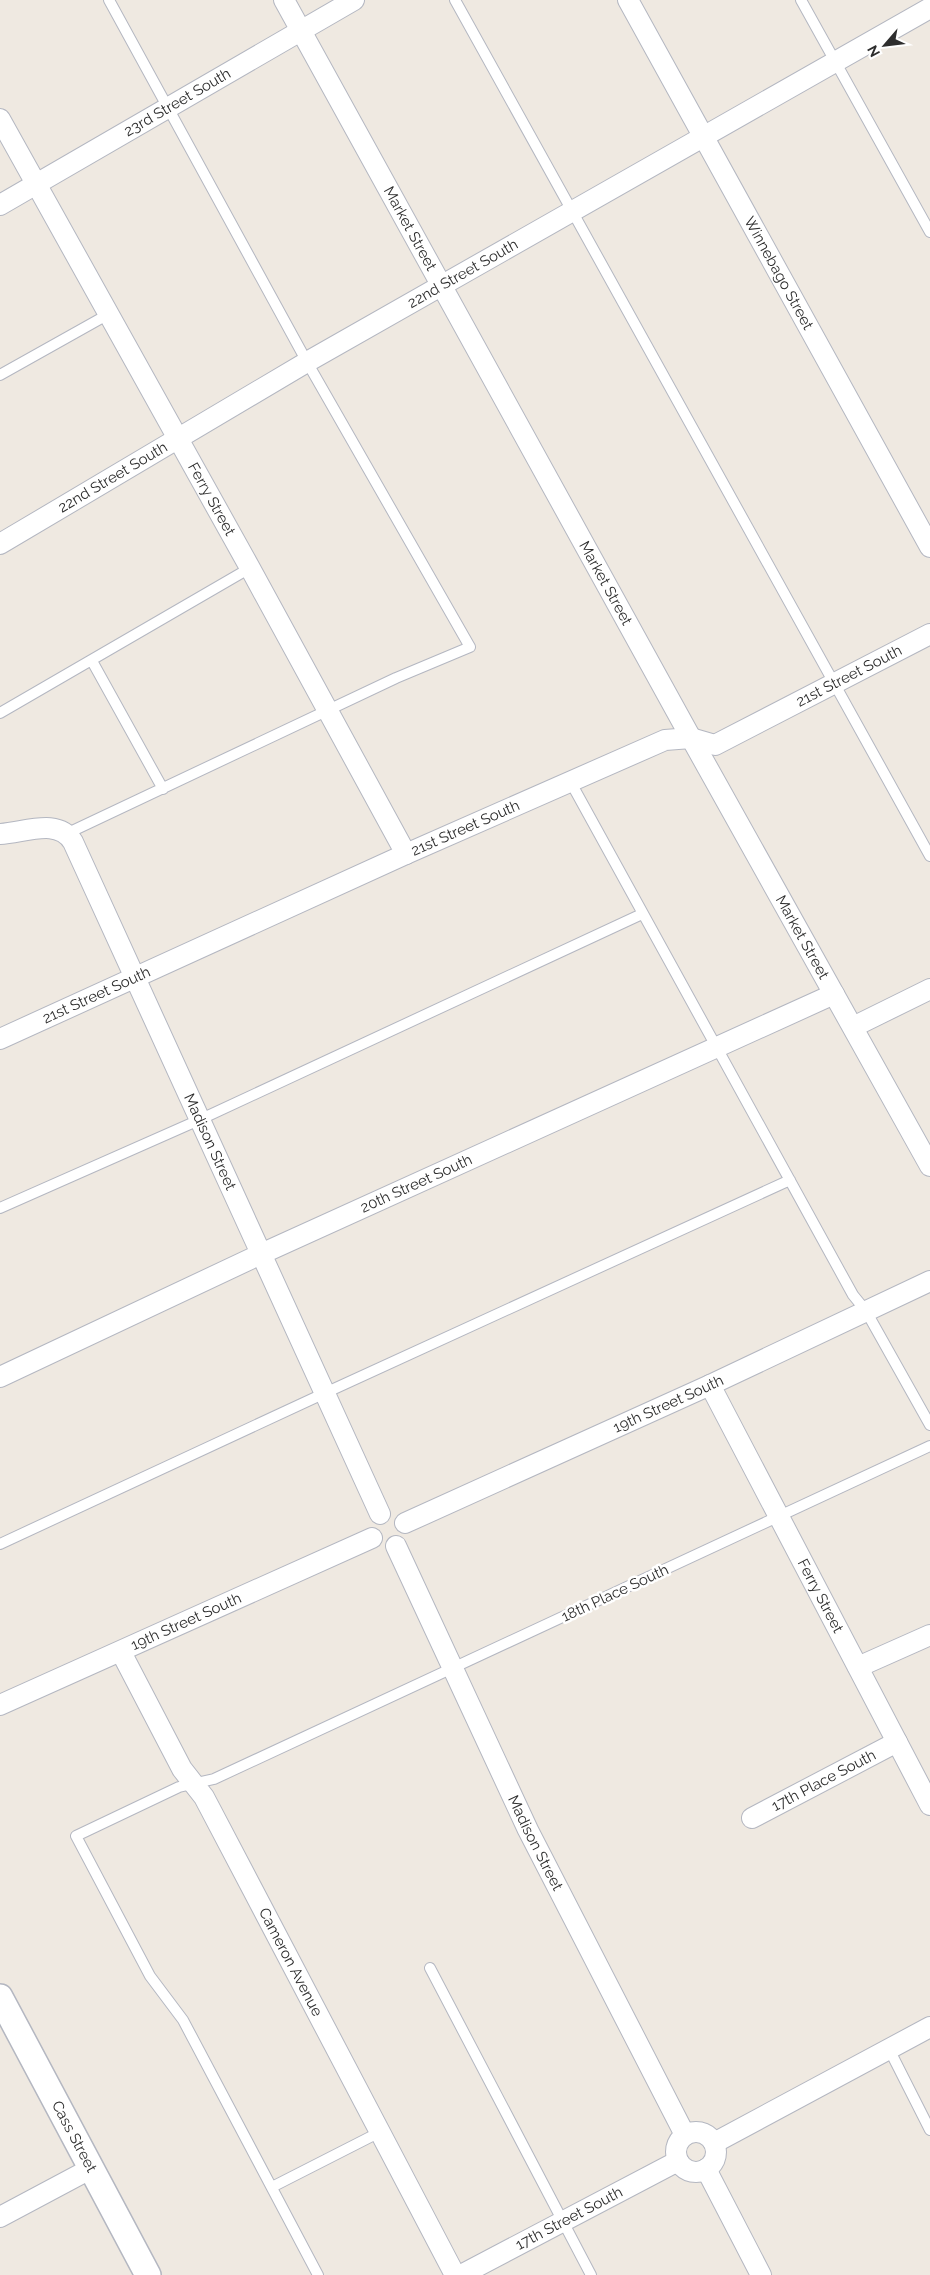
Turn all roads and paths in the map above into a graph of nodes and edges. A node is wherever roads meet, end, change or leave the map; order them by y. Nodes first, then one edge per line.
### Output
1 (109, 0) edge
2 (284, 0) edge
3 (354, 0) edge
4 (456, 0) edge
5 (628, 0) edge
6 (801, 0) edge
7 (930, 8) edge
8 (301, 30) junction
9 (835, 61) junction
10 (168, 106) junction
11 (0, 119) edge
12 (703, 136) junction
13 (36, 184) junction
14 (0, 205) edge
15 (572, 210) junction
16 (930, 232) edge
17 (442, 287) junction
18 (108, 315) junction
19 (307, 362) junction
20 (0, 375) edge
21 (176, 438) junction
22 (0, 544) edge
23 (930, 547) edge
24 (250, 568) junction
25 (930, 634) edge
26 (92, 661) junction
27 (835, 683) junction
28 (328, 711) junction
29 (0, 712) edge
30 (690, 738) junction
31 (570, 781) junction
32 (164, 789) junction
33 (68, 833) junction
34 (0, 834) edge
35 (406, 854) junction
36 (930, 856) edge
37 (642, 914) junction
38 (135, 978) junction
39 (930, 989) edge
40 (834, 994) junction
41 (853, 1027) junction
42 (0, 1039) edge
43 (716, 1048) junction
44 (199, 1120) junction
45 (930, 1166) edge
46 (790, 1180) junction
47 (0, 1208) edge
48 (261, 1254) junction
49 (930, 1281) edge
50 (866, 1311) junction
51 (0, 1377) edge
52 (710, 1385) junction
53 (324, 1392) junction
54 (930, 1425) edge
55 (930, 1446) edge
56 (380, 1514) junction
57 (778, 1517) junction
58 (405, 1523) junction
59 (372, 1538) junction
60 (0, 1544) edge
61 (396, 1546) junction
62 (930, 1635) edge
63 (121, 1652) junction
64 (858, 1667) junction
65 (452, 1669) junction
66 (0, 1706) edge
67 (897, 1742) junction
68 (192, 1783) junction
69 (930, 1805) edge
70 (752, 1818) dead end
71 (430, 1968) dead end
72 (0, 1997) edge
73 (930, 2027) edge
74 (889, 2049) junction
75 (930, 2130) edge
76 (380, 2132) junction
77 (685, 2135) junction
78 (714, 2143) junction
79 (678, 2161) junction
80 (92, 2168) junction
81 (706, 2170) junction
82 (272, 2187) junction
83 (0, 2217) edge
84 (563, 2222) junction
85 (148, 2275) edge
86 (318, 2275) edge
87 (455, 2275) edge
88 (461, 2275) edge
89 (591, 2275) edge
90 (761, 2275) edge

1 - 10 lane
2 - 8 street, Market Street
3 - 8 street, 23rd Street South
4 - 15 lane
5 - 12 street, Winnebago Street
6 - 9 lane
7 - 9 street, 22nd Street South
8 - 10 street, 23rd Street South
8 - 17 street, Market Street
9 - 12 street, 22nd Street South
9 - 16 lane
10 - 13 street, 23rd Street South
10 - 19 lane
11 - 13 street, Ferry Street
12 - 15 street, 22nd Street South
12 - 23 street, Winnebago Street
13 - 14 street, 23rd Street South
13 - 18 street, Ferry Street
15 - 17 street, 22nd Street South
15 - 27 lane
17 - 19 street, 22nd Street South
17 - 30 street, Market Street
18 - 20 lane
18 - 21 street, Ferry Street
19 - 21 street, 22nd Street South
19 - 28 lane
21 - 22 street, 22nd Street South
21 - 24 street, Ferry Street
24 - 26 lane
24 - 28 street, Ferry Street
25 - 27 street, 21st Street South
26 - 29 lane
26 - 32 lane
27 - 30 street, 21st Street South
27 - 36 lane
28 - 32 lane
28 - 35 street, Ferry Street
30 - 31 street, 21st Street South
30 - 40 street, Market Street
31 - 35 street, 21st Street South
31 - 37 lane
32 - 33 lane
33 - 34 street
33 - 38 street, Madison Street
35 - 38 street, 21st Street South
37 - 43 lane
37 - 44 lane
38 - 42 street, 21st Street South
38 - 44 street, Madison Street
39 - 41 street
40 - 41 street, Market Street
40 - 43 street, 20th Street South
41 - 45 street, Market Street
43 - 46 lane
43 - 48 street, 20th Street South
44 - 47 lane
44 - 48 street, Madison Street
46 - 50 lane
46 - 53 lane
48 - 51 street, 20th Street South
48 - 53 street, Madison Street
49 - 50 street, 19th Street South
50 - 52 street, 19th Street South
50 - 54 lane
52 - 57 street, Ferry Street
52 - 58 street, 19th Street South
53 - 56 street, Madison Street
53 - 60 lane
55 - 57 lane, 18th Place South
56 - 58 street
56 - 59 street
57 - 64 street, Ferry Street
57 - 65 lane, 18th Place South
58 - 61 street
59 - 61 street
59 - 63 street, 19th Street South
61 - 65 street, Madison Street
62 - 64 street
63 - 66 street, 19th Street South
63 - 68 street, Cameron Avenue
64 - 67 street, Ferry Street
65 - 68 lane, 18th Place South
65 - 77 street, Madison Street
67 - 69 street, Ferry Street
67 - 70 street, 17th Place South
68 - 76 street, Cameron Avenue
68 - 82 lane, 18th Place South
71 - 84 lane
72 - 80 street, Cass Street
73 - 74 street
74 - 75 lane
74 - 78 street
76 - 82 lane
76 - 87 street, Cameron Avenue
77 - 78 street
77 - 79 street
78 - 81 street
79 - 81 street
79 - 84 street, 17th Street South
80 - 83 street
80 - 85 street, Cass Street
81 - 90 street
82 - 86 lane
84 - 88 street, 17th Street South
84 - 89 lane

